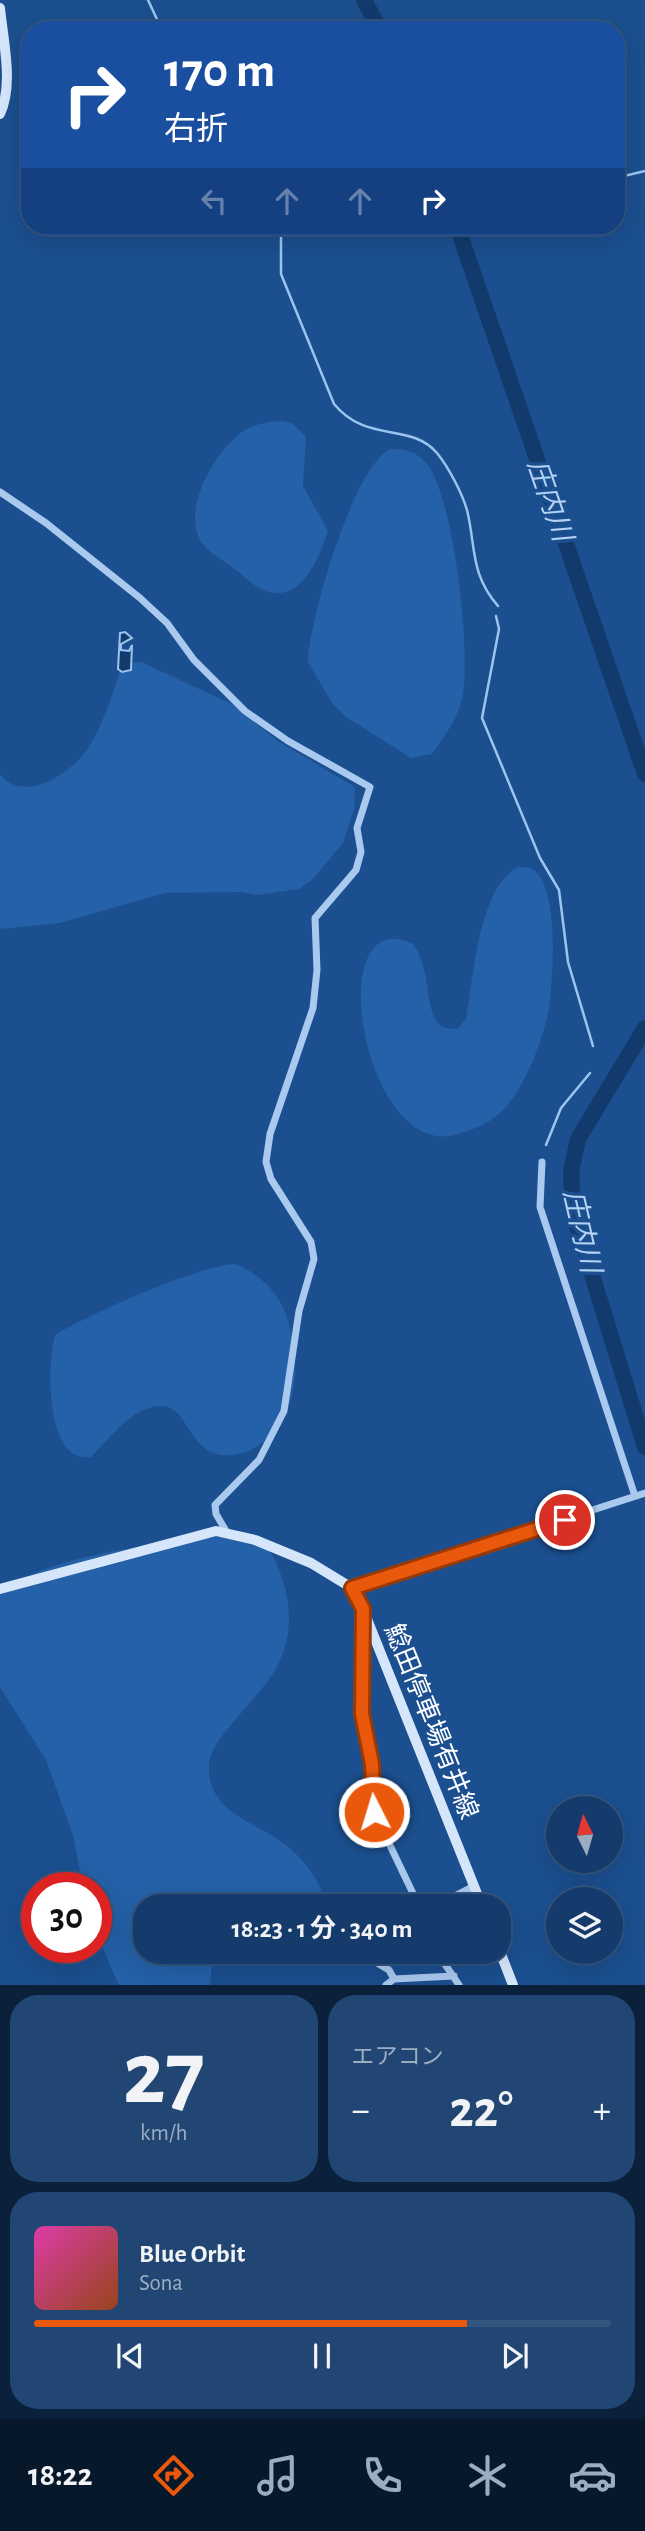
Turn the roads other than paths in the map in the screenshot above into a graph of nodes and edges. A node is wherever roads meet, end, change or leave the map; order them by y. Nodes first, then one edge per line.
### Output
1 (0, 8) edge
2 (0, 114) edge
3 (0, 492) edge
4 (542, 1162) dead end
5 (639, 1495) edge
6 (226, 1531) junction
7 (352, 1588) junction
8 (0, 1589) edge
9 (363, 1609) junction
10 (474, 1886) junction
11 (413, 1894) edge
12 (458, 1894) edge
13 (477, 1894) edge
14 (380, 1964) edge
15 (445, 1964) edge
16 (505, 1964) edge
17 (454, 1976) junction
18 (394, 1979) junction
19 (386, 1985) edge
20 (459, 1985) edge
21 (513, 1985) edge

1 - 2 main road
3 - 6 street
4 - 5 street
5 - 7 street
6 - 7 main road
6 - 8 main road
7 - 9 main road, 鯰田停車場有井線
9 - 10 main road, 鯰田停車場有井線
9 - 11 street
10 - 12 street
10 - 13 main road, 鯰田停車場有井線
14 - 18 street
15 - 17 street
16 - 21 main road
17 - 18 street
17 - 20 street
18 - 19 street

